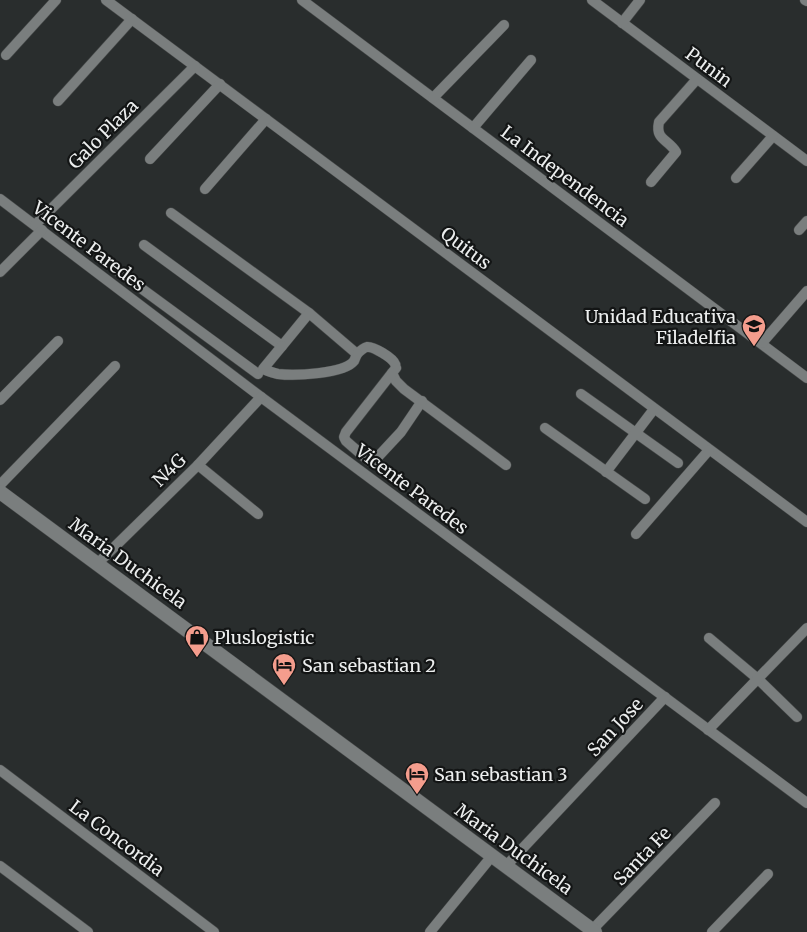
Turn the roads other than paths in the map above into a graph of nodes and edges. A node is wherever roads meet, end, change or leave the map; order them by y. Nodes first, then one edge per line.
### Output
1 (56, 0) edge
2 (106, 0) edge
3 (302, 0) edge
4 (592, 0) edge
5 (640, 0) edge
6 (132, 19) junction
7 (622, 23) junction
8 (504, 25) dead end
9 (6, 55) dead end
10 (531, 60) dead end
11 (195, 66) junction
12 (697, 79) junction
13 (220, 84) junction
14 (433, 98) junction
15 (58, 101) dead end
16 (266, 119) junction
17 (473, 128) junction
18 (773, 136) junction
19 (150, 159) dead end
20 (807, 161) edge
21 (736, 178) dead end
22 (651, 182) dead end
23 (204, 189) dead end
24 (0, 199) edge
25 (171, 213) dead end
26 (807, 221) edge
27 (38, 228) junction
28 (799, 230) dead end
29 (144, 245) dead end
30 (0, 272) edge
31 (119, 272) dead end
32 (807, 291) edge
33 (309, 313) junction
34 (58, 341) dead end
35 (762, 343) junction
36 (282, 346) junction
37 (357, 354) junction
38 (115, 366) dead end
39 (261, 372) junction
40 (392, 373) junction
41 (807, 378) edge
42 (248, 387) junction
43 (581, 394) dead end
44 (262, 397) junction
45 (0, 400) edge
46 (422, 401) junction
47 (654, 409) junction
48 (545, 428) dead end
49 (636, 433) junction
50 (709, 450) junction
51 (678, 463) dead end
52 (198, 465) junction
53 (506, 465) dead end
54 (606, 472) junction
55 (0, 485) edge
56 (0, 492) edge
57 (645, 499) dead end
58 (258, 514) dead end
59 (807, 522) edge
60 (636, 534) dead end
61 (96, 564) junction
62 (807, 628) edge
63 (709, 638) dead end
64 (758, 678) junction
65 (665, 697) junction
66 (797, 717) dead end
67 (708, 730) junction
68 (0, 770) edge
69 (807, 803) edge
70 (715, 804) dead end
71 (492, 856) junction
72 (0, 866) edge
73 (506, 866) junction
74 (768, 874) dead end
75 (593, 931) edge
76 (88, 932) edge
77 (214, 932) edge
78 (430, 932) edge
79 (712, 932) edge

1 - 9 street
2 - 6 street, Quitus
3 - 14 street, La Independencia
4 - 7 street, Punin
5 - 7 street
6 - 11 street, Quitus
6 - 15 street
7 - 12 street, Punin
8 - 14 street
10 - 17 street
11 - 13 street, Quitus
11 - 27 street, Galo Plaza
12 - 18 street, Punin
12 - 22 street
13 - 16 street, Quitus
13 - 19 street
14 - 17 street, La Independencia
16 - 23 street
16 - 47 street, Quitus
17 - 35 street, La Independencia
18 - 20 street, Punin
18 - 21 street
24 - 27 street, Vicente Paredes
25 - 33 street
26 - 28 street
27 - 30 street, Galo Plaza
27 - 42 street, Vicente Paredes
29 - 36 street
31 - 39 street
32 - 35 street
33 - 36 street
33 - 37 street
34 - 45 street
35 - 41 street, La Independencia
36 - 39 street
37 - 39 street
37 - 40 street
38 - 55 street
39 - 42 street
40 - 46 street
40 - 46 street
42 - 44 street, Vicente Paredes
43 - 49 street
44 - 52 street, N4G
44 - 65 street, Vicente Paredes
46 - 53 street
47 - 49 street
47 - 50 street, Quitus
48 - 54 street
49 - 51 street
49 - 54 street
50 - 59 street, Quitus
50 - 60 street
52 - 58 street
52 - 61 street, N4G
54 - 57 street
56 - 61 main road, Maria Duchicela
61 - 71 main road, Maria Duchicela
62 - 64 street
63 - 64 street
64 - 66 street
64 - 67 street
65 - 67 street, Vicente Paredes
65 - 73 street, San Jose
67 - 69 street, Vicente Paredes
68 - 77 street, La Concordia
70 - 75 street, Santa Fe
71 - 73 main road, Maria Duchicela
71 - 78 street
72 - 76 street
73 - 75 main road, Maria Duchicela
74 - 79 street

